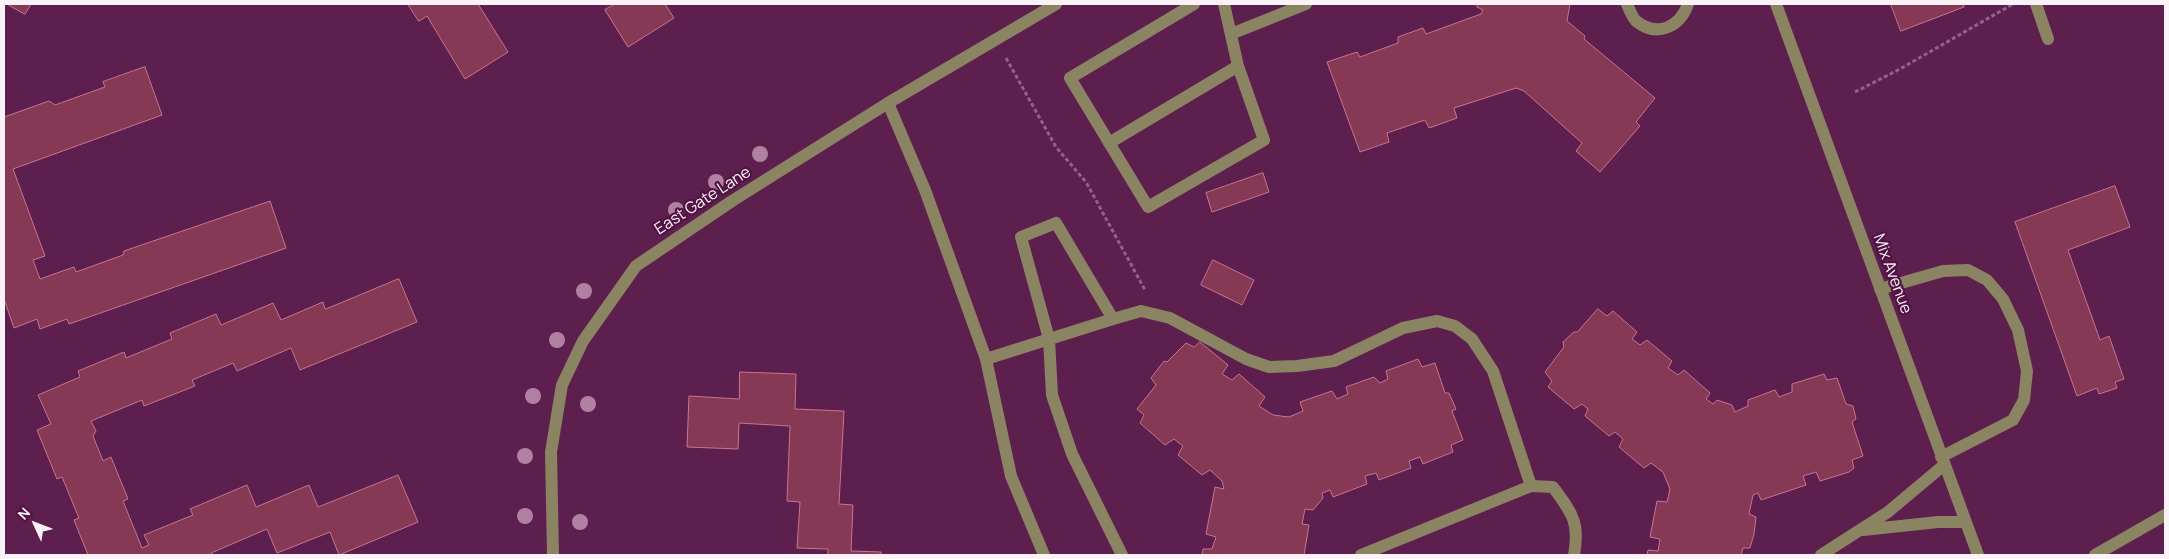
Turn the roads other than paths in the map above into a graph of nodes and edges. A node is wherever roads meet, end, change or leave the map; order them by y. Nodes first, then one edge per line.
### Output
1 (1056, 4) edge
2 (1194, 4) edge
3 (1224, 4) edge
4 (1306, 4) edge
5 (1627, 4) edge
6 (1688, 4) edge
7 (1776, 4) edge
8 (2036, 4) edge
9 (1232, 34) junction
10 (2048, 39) dead end
11 (1238, 66) junction
12 (888, 103) junction
13 (1109, 142) junction
14 (1880, 289) junction
15 (1113, 319) junction
16 (1049, 339) junction
17 (986, 359) junction
18 (1943, 461) junction
19 (1532, 486) junction
20 (2165, 515) edge
21 (1965, 522) junction
22 (1860, 530) junction
23 (553, 555) edge
24 (1044, 555) edge
25 (1122, 555) edge
26 (1361, 555) edge
27 (1574, 555) edge
28 (1821, 555) edge
29 (1978, 555) edge
30 (2095, 555) edge

1 - 12 street, East Gate Lane
2 - 13 street
3 - 9 street
4 - 9 street
5 - 6 street
7 - 14 street, Mix Avenue
8 - 10 street
9 - 11 street
11 - 13 street
11 - 13 street
12 - 17 street
12 - 23 street, East Gate Lane
14 - 18 street, Mix Avenue
14 - 18 street
15 - 16 street
15 - 16 street
15 - 19 street
16 - 17 street
16 - 25 street
17 - 24 street
18 - 21 street, Mix Avenue
18 - 22 street
19 - 26 street
19 - 27 street
20 - 30 street
21 - 22 street
21 - 29 street, Mix Avenue
22 - 28 street

